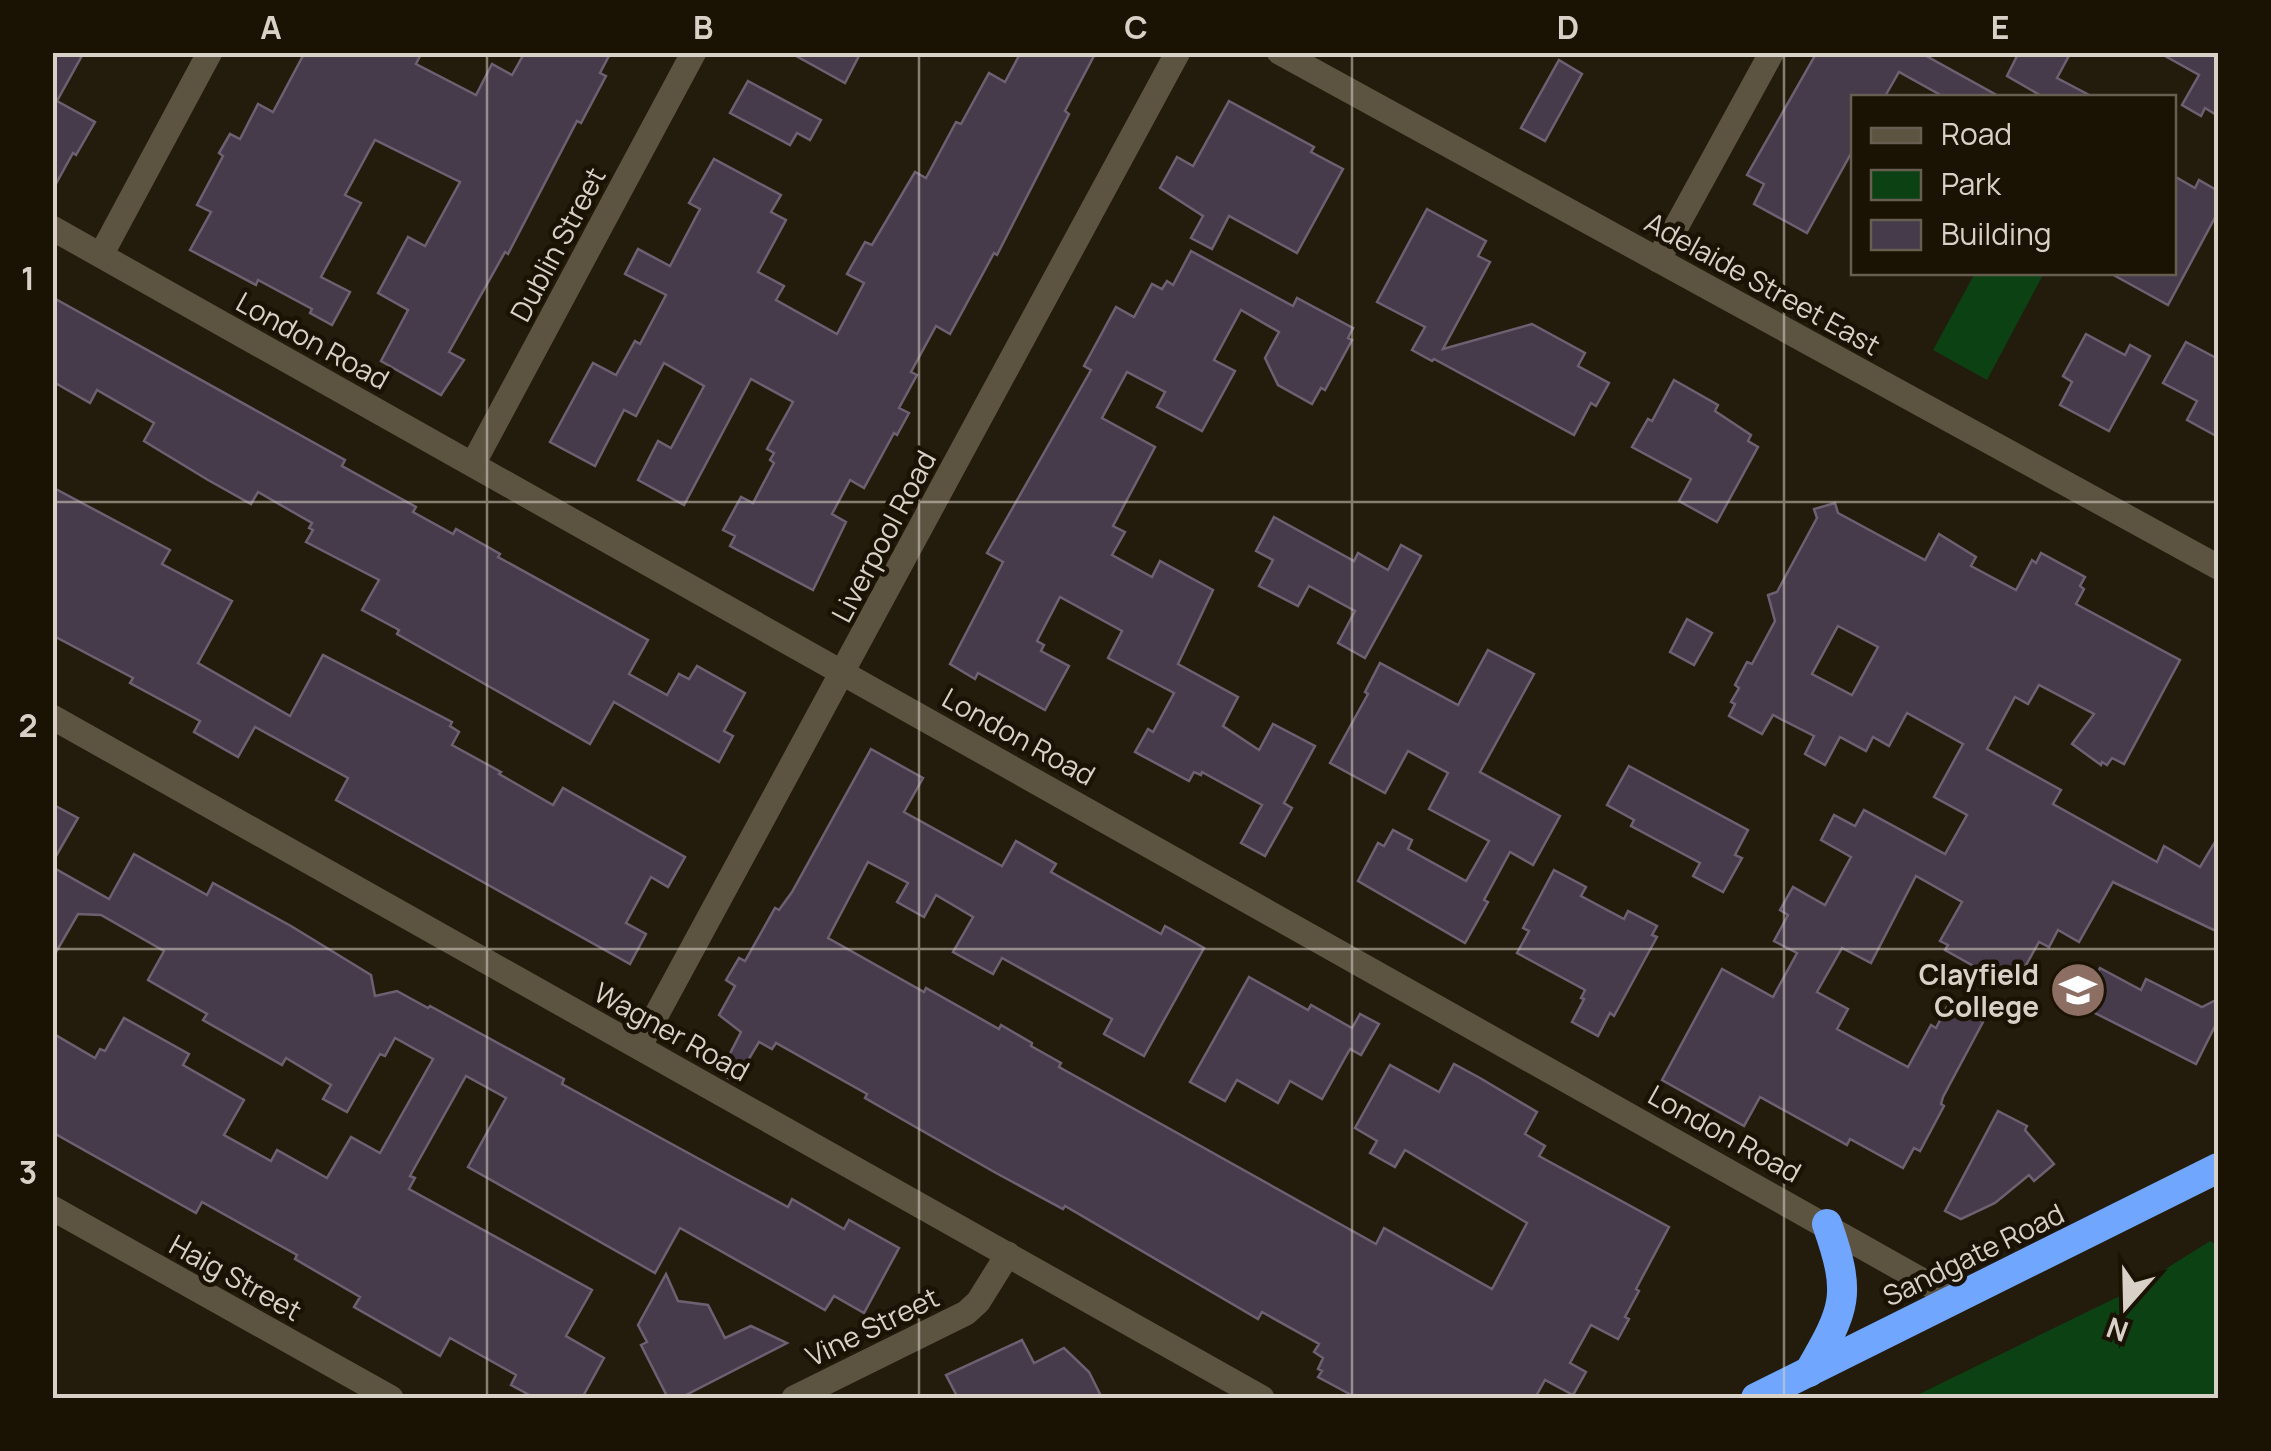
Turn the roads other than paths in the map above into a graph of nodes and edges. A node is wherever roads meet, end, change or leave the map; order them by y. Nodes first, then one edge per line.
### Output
1 (210, 52) edge
2 (694, 52) edge
3 (1178, 52) edge
4 (1280, 52) edge
5 (1772, 52) edge
6 (52, 228) edge
7 (101, 255) junction
8 (1658, 260) junction
9 (473, 464) junction
10 (2218, 566) edge
11 (844, 672) junction
12 (52, 716) edge
13 (640, 1047) junction
14 (2218, 1168) edge
15 (52, 1208) edge
16 (1827, 1224) junction
17 (1008, 1254) junction
18 (1955, 1299) junction
19 (1809, 1372) junction
20 (391, 1398) edge
21 (794, 1398) edge
22 (1262, 1398) edge
23 (1756, 1398) edge

1 - 7 street
2 - 9 street, Dublin Street
3 - 11 street, Liverpool Road
4 - 8 street, Adelaide Street East
5 - 8 street
6 - 7 street, London Road
7 - 9 street, London Road
8 - 10 street, Adelaide Street East
9 - 11 street, London Road
11 - 13 street, Liverpool Road
11 - 16 street, London Road
12 - 13 street, Wagner Road
13 - 17 street, Wagner Road
14 - 18 highway, Sandgate Road
15 - 20 street, Haig Street
16 - 18 street, London Road
16 - 19 highway
17 - 21 street, Vine Street
17 - 22 street, Wagner Road
18 - 19 highway, Sandgate Road
19 - 23 highway, Sandgate Road

